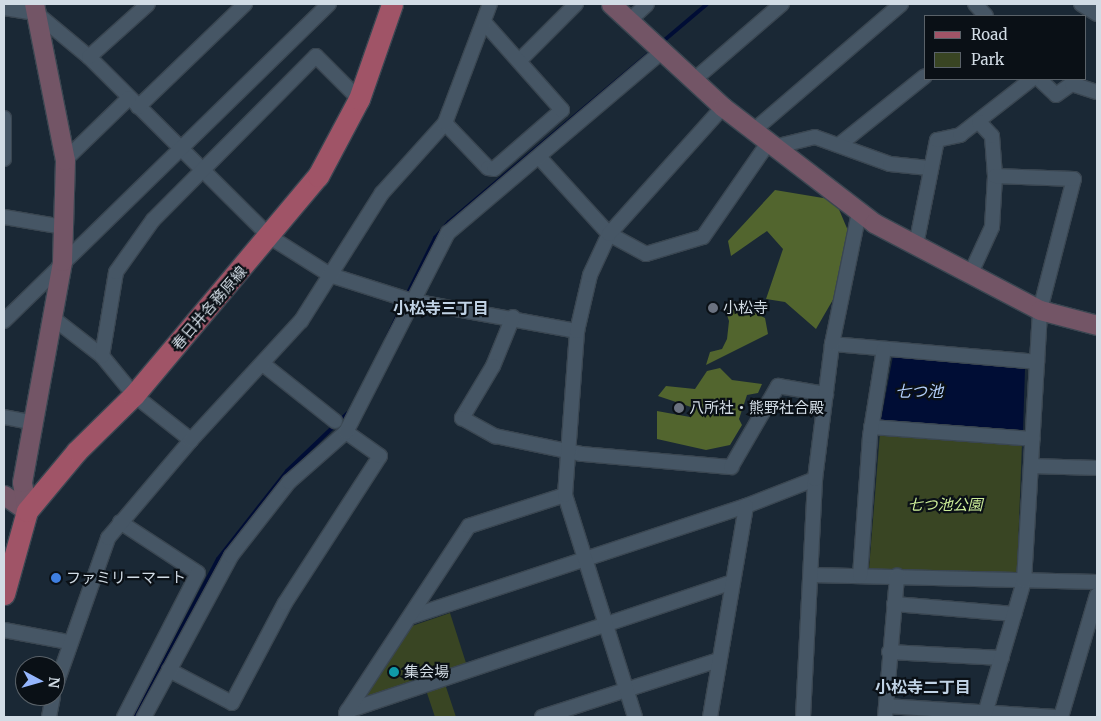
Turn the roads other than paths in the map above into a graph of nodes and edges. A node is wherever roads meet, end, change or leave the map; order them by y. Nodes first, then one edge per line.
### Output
1 (148, 4) edge
2 (245, 4) edge
3 (329, 4) edge
4 (392, 4) edge
5 (490, 4) edge
6 (576, 4) edge
7 (611, 4) edge
8 (647, 4) edge
9 (782, 4) edge
10 (901, 4) edge
11 (975, 4) edge
12 (1081, 4) edge
13 (4, 8) edge
14 (35, 9) edge
15 (1097, 14) edge
16 (985, 15) edge
17 (630, 20) junction
18 (484, 22) junction
19 (664, 50) junction
20 (89, 57) junction
21 (521, 59) junction
22 (924, 77) edge
23 (695, 79) junction
24 (1031, 80) edge
25 (1040, 80) edge
26 (1097, 92) edge
27 (359, 99) junction
28 (134, 103) junction
29 (723, 106) junction
30 (4, 118) edge
31 (446, 122) junction
32 (979, 122) junction
33 (753, 131) junction
34 (771, 145) junction
35 (839, 145) junction
36 (181, 148) junction
37 (540, 157) junction
38 (4, 159) edge
39 (65, 160) junction
40 (929, 168) junction
41 (204, 170) junction
42 (995, 176) junction
43 (859, 212) junction
44 (4, 217) edge
45 (63, 226) junction
46 (609, 234) junction
47 (270, 237) junction
48 (916, 245) junction
49 (62, 261) junction
50 (330, 275) junction
51 (970, 275) junction
52 (412, 301) junction
53 (1040, 310) junction
54 (513, 317) junction
55 (53, 318) junction
56 (4, 321) edge
57 (1097, 325) edge
58 (577, 331) junction
59 (832, 344) junction
60 (884, 349) junction
61 (102, 356) junction
62 (1037, 362) junction
63 (263, 364) junction
64 (826, 394) junction
65 (134, 395) junction
66 (4, 417) edge
67 (335, 421) dead end
68 (34, 424) junction
69 (871, 427) junction
70 (346, 432) junction
71 (1033, 438) junction
72 (191, 440) junction
73 (569, 450) junction
74 (1031, 466) junction
75 (1097, 468) edge
76 (815, 479) junction
77 (4, 495) edge
78 (565, 495) junction
79 (746, 506) junction
80 (26, 511) junction
81 (120, 522) junction
82 (587, 559) junction
83 (811, 575) junction
84 (860, 576) junction
85 (897, 576) junction
86 (1024, 581) junction
87 (733, 582) junction
88 (1097, 582) edge
89 (4, 594) edge
90 (1097, 594) edge
91 (894, 604) junction
92 (1015, 614) junction
93 (410, 617) junction
94 (606, 624) junction
95 (4, 630) edge
96 (69, 642) junction
97 (889, 652) junction
98 (65, 656) edge
99 (1002, 658) junction
100 (719, 660) junction
101 (169, 670) junction
102 (626, 689) junction
103 (885, 712) edge
104 (345, 714) edge
105 (985, 715) edge
106 (124, 717) edge
107 (144, 717) edge
108 (542, 717) edge
109 (635, 717) edge
110 (710, 717) edge
111 (803, 717) edge
112 (1056, 717) edge
113 (1061, 717) edge

1 - 20 street
2 - 28 street
3 - 36 street
4 - 27 main road, 春日井各務原線
5 - 18 street
6 - 21 street
7 - 17 street
8 - 17 street
9 - 23 street
10 - 33 street
11 - 16 street
12 - 15 street
13 - 14 street
14 - 20 street
14 - 39 street
17 - 19 street
18 - 21 street
18 - 31 street
19 - 23 street
19 - 37 street
20 - 28 street
21 - 31 street
22 - 35 street
23 - 29 street
24 - 32 street
25 - 26 street
27 - 41 street
27 - 47 main road, 春日井各務原線
28 - 36 street
28 - 39 street
29 - 33 street
29 - 46 street
30 - 38 street
31 - 50 street
32 - 40 street
32 - 42 street
33 - 34 street
34 - 35 street
34 - 43 street
34 - 46 street
35 - 40 street
36 - 41 street
36 - 49 street
37 - 46 street
37 - 52 street
39 - 45 street
40 - 48 street
41 - 47 street
41 - 61 street
42 - 51 street
42 - 53 street
43 - 48 street
43 - 59 street
44 - 45 street
45 - 49 street
46 - 58 street
47 - 50 street
47 - 65 main road, 春日井各務原線
48 - 51 street
49 - 55 street
49 - 56 street
50 - 52 street
50 - 63 street
51 - 53 street
52 - 54 street
52 - 70 street
53 - 57 street
53 - 62 street
54 - 58 street
54 - 73 street
55 - 61 street
55 - 68 street
58 - 73 street
59 - 60 street
59 - 64 street
60 - 62 street
60 - 69 street
61 - 65 street
62 - 71 street
63 - 67 street
63 - 72 street
64 - 73 street
64 - 76 street
65 - 72 street
65 - 80 main road, 春日井各務原線
66 - 68 street
68 - 80 street
69 - 71 street
69 - 84 street
70 - 101 street
70 - 101 street
71 - 74 street
72 - 81 street
73 - 78 street
74 - 75 street
74 - 86 street
76 - 79 street
76 - 83 street
77 - 80 street
78 - 82 street
78 - 93 street
79 - 82 street
79 - 87 street
80 - 89 main road, 春日井各務原線
81 - 96 street
81 - 106 street
82 - 93 street
82 - 94 street
83 - 84 street
83 - 111 street
84 - 85 street
85 - 86 street
85 - 91 street
86 - 88 street
86 - 92 street
87 - 94 street
87 - 100 street
90 - 113 street
91 - 92 street
91 - 97 street
92 - 99 street
93 - 104 street
94 - 102 street
94 - 104 street
95 - 96 street
96 - 98 street
97 - 99 street
97 - 103 street
99 - 105 street
100 - 102 street
100 - 110 street
101 - 107 street
102 - 108 street
102 - 109 street
103 - 105 street
105 - 112 street

